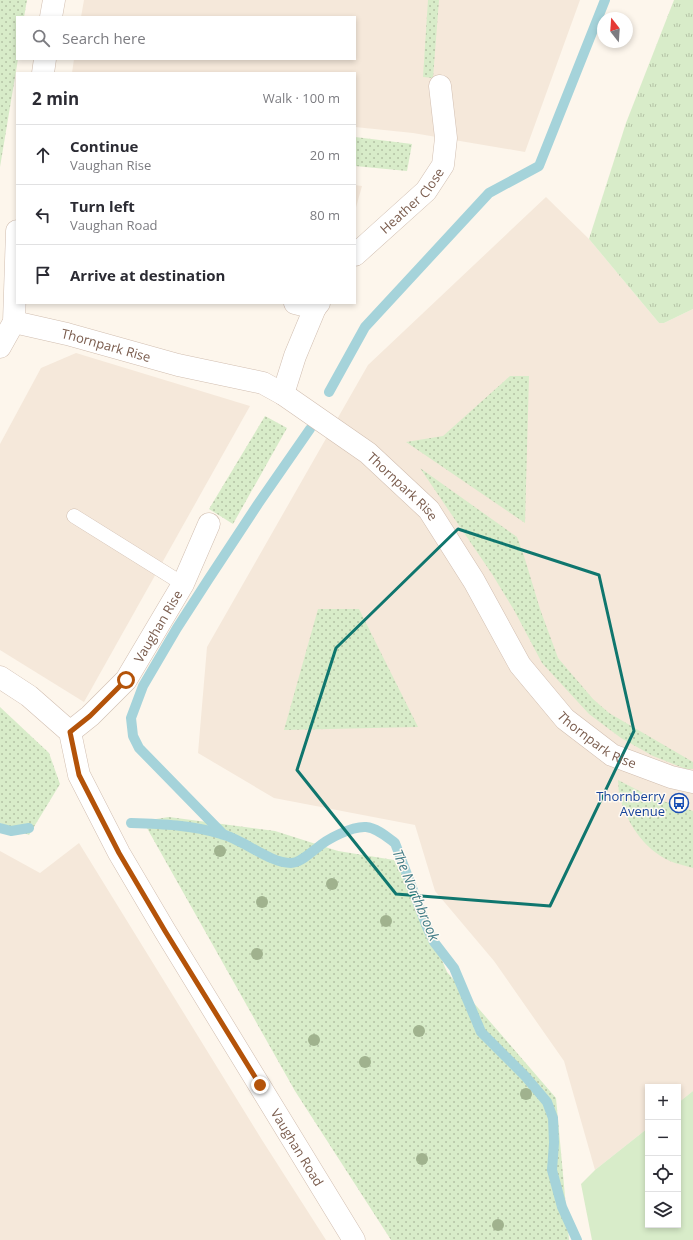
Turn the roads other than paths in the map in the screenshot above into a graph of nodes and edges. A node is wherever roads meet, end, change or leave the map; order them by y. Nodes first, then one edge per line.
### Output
1 (54, 0) edge
2 (52, 16) edge
3 (45, 60) edge
4 (43, 72) edge
5 (440, 86) dead end
6 (356, 253) edge
7 (16, 261) edge
8 (310, 305) edge
9 (14, 322) junction
10 (0, 347) edge
11 (283, 394) junction
12 (74, 516) dead end
13 (209, 524) dead end
14 (183, 584) junction
15 (0, 678) edge
16 (70, 732) junction
17 (693, 782) edge
18 (354, 1240) edge

1 - 2 street
3 - 4 street
5 - 6 street, Heather Close
7 - 9 street
8 - 11 street
9 - 10 street
9 - 11 street, Thornpark Rise
11 - 17 street, Thornpark Rise
12 - 14 lane
13 - 14 street, Vaughan Rise
14 - 16 street, Vaughan Rise
15 - 16 street
16 - 18 street, Vaughan Road

